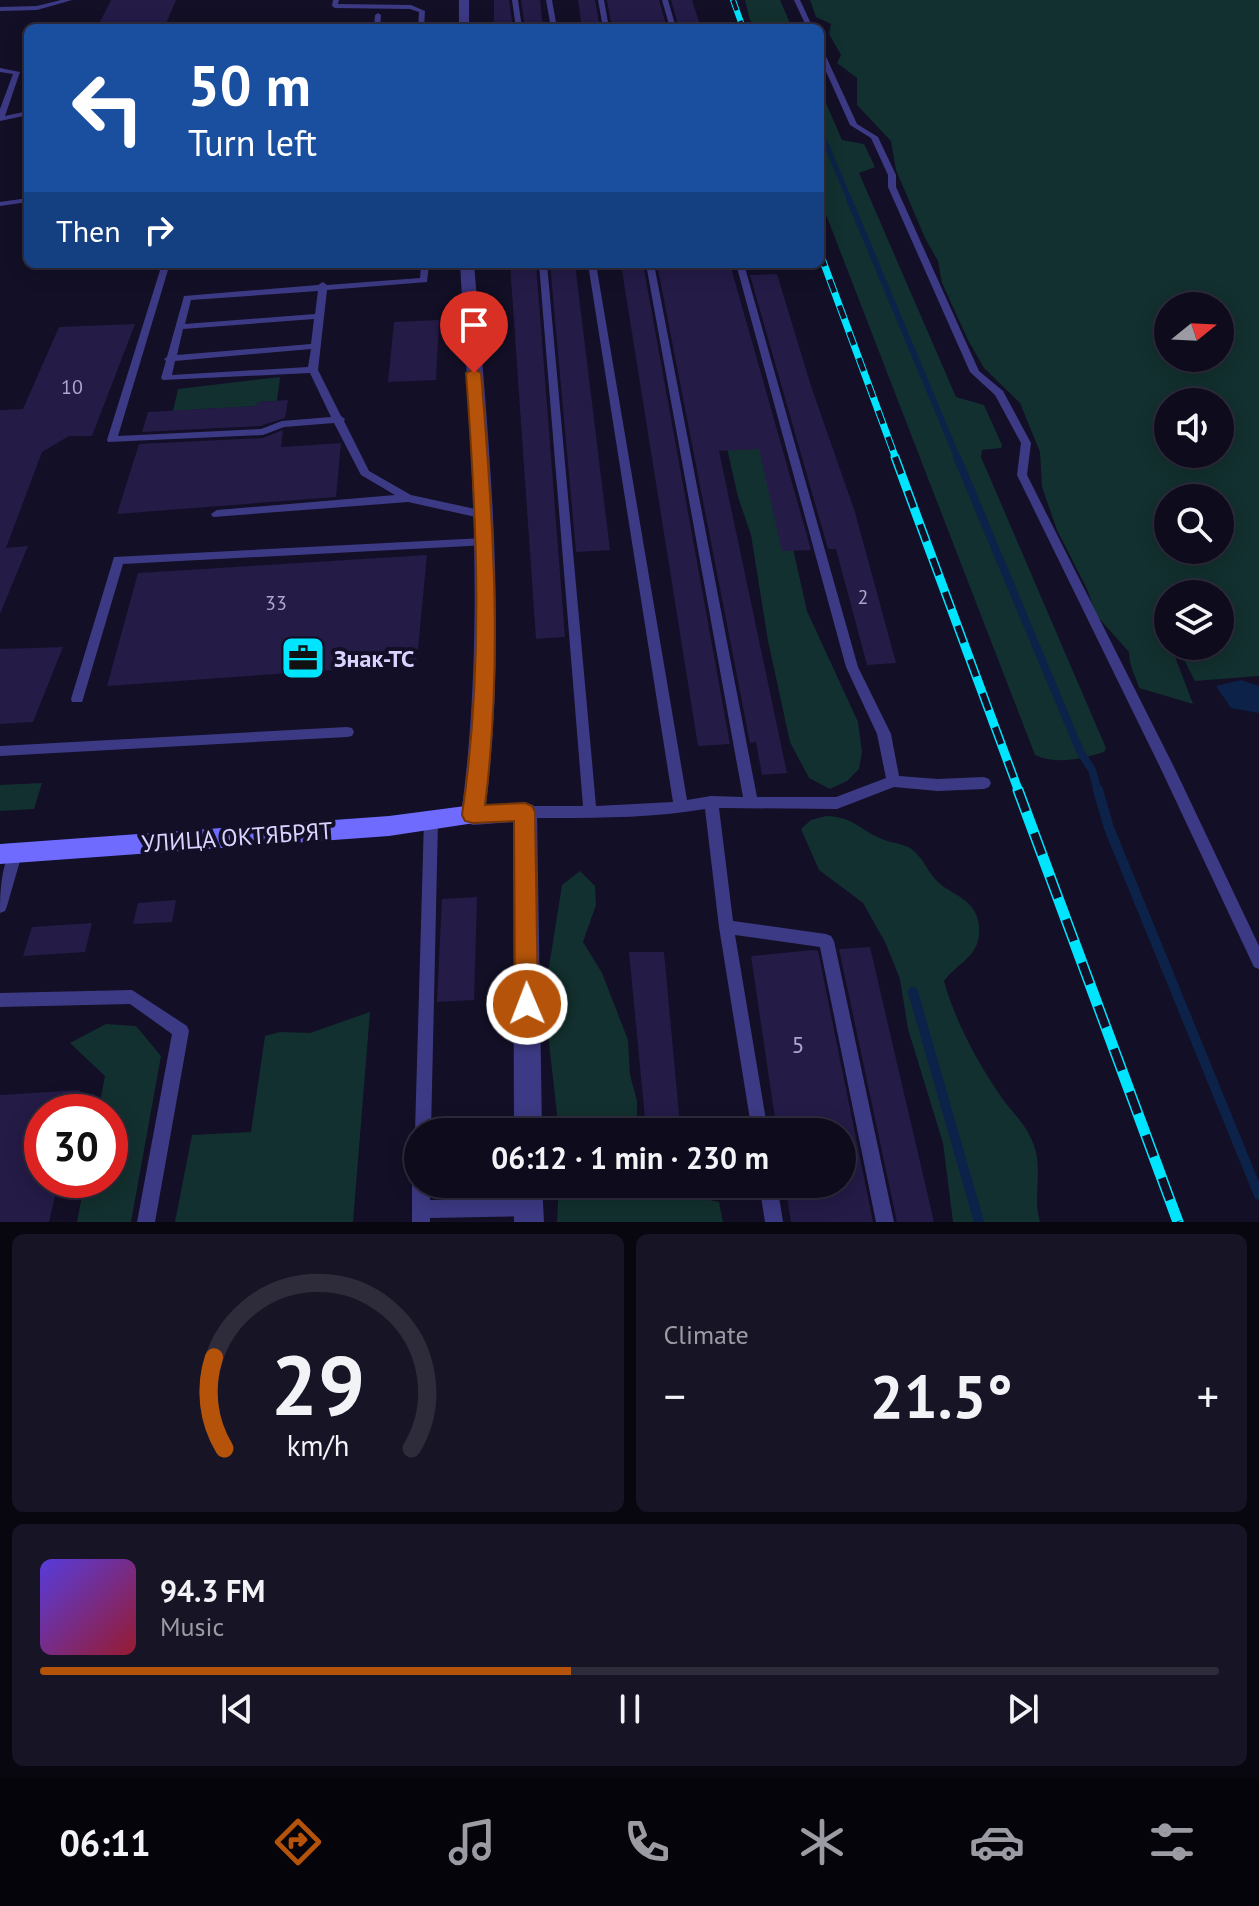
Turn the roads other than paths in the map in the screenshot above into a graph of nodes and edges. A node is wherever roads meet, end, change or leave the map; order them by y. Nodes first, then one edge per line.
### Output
1 (69, 0) edge
2 (336, 0) edge
3 (464, 0) edge
4 (515, 0) edge
5 (549, 0) edge
6 (601, 0) edge
7 (665, 0) edge
8 (797, 0) edge
9 (0, 9) edge
10 (378, 15) dead end
11 (377, 24) edge
12 (421, 24) edge
13 (464, 24) edge
14 (518, 24) edge
15 (553, 24) edge
16 (605, 24) edge
17 (672, 24) edge
18 (808, 24) edge
19 (824, 59) edge
20 (0, 70) edge
21 (24, 114) edge
22 (0, 119) edge
23 (24, 201) edge
24 (0, 204) edge
25 (164, 268) edge
26 (425, 268) edge
27 (467, 268) edge
28 (543, 268) edge
29 (593, 268) edge
30 (651, 268) edge
31 (741, 268) edge
32 (323, 285) junction
33 (320, 316) junction
34 (179, 327) junction
35 (316, 346) junction
36 (169, 359) junction
37 (313, 370) junction
38 (340, 419) junction
39 (408, 498) junction
40 (217, 514) dead end
41 (485, 515) junction
42 (484, 542) junction
43 (77, 699) dead end
44 (347, 732) dead end
45 (0, 751) edge
46 (893, 781) junction
47 (984, 783) dead end
48 (751, 801) junction
49 (711, 802) junction
50 (681, 807) junction
51 (525, 812) junction
52 (590, 812) junction
53 (473, 815) junction
54 (431, 820) junction
55 (7, 854) edge
56 (0, 906) edge
57 (726, 927) junction
58 (1259, 962) edge
59 (0, 1000) edge
60 (423, 1118) edge
61 (528, 1118) edge
62 (758, 1118) edge
63 (770, 1198) edge
64 (529, 1204) edge
65 (421, 1216) edge
66 (146, 1222) edge
67 (774, 1222) edge
68 (885, 1222) edge

1 - 9 lane
2 - 12 lane
3 - 13 street
4 - 14 lane
5 - 15 lane
6 - 16 lane
7 - 17 lane
8 - 18 lane
10 - 11 lane
19 - 58 lane
20 - 22 lane
21 - 22 lane
23 - 24 lane
25 - 38 lane
26 - 32 lane
27 - 41 street
28 - 52 lane
29 - 50 lane
30 - 48 lane
31 - 46 lane
32 - 33 lane
32 - 34 lane
33 - 34 lane
33 - 35 lane
34 - 36 lane
35 - 36 lane
35 - 37 lane
36 - 37 lane
37 - 38 lane
38 - 39 lane
39 - 40 lane
39 - 41 lane
41 - 42 street
42 - 43 lane
42 - 53 street
44 - 45 lane
46 - 47 lane
46 - 48 lane
48 - 49 lane
49 - 50 lane
49 - 57 lane
50 - 52 lane
51 - 52 lane
51 - 53 street
51 - 61 street
53 - 54 street, УЛИЦА ОКТЯБРЯТ
54 - 55 street, УЛИЦА ОКТЯБРЯТ
54 - 60 lane
55 - 56 lane
57 - 62 lane
57 - 68 lane
59 - 66 lane
63 - 67 lane
64 - 65 lane

